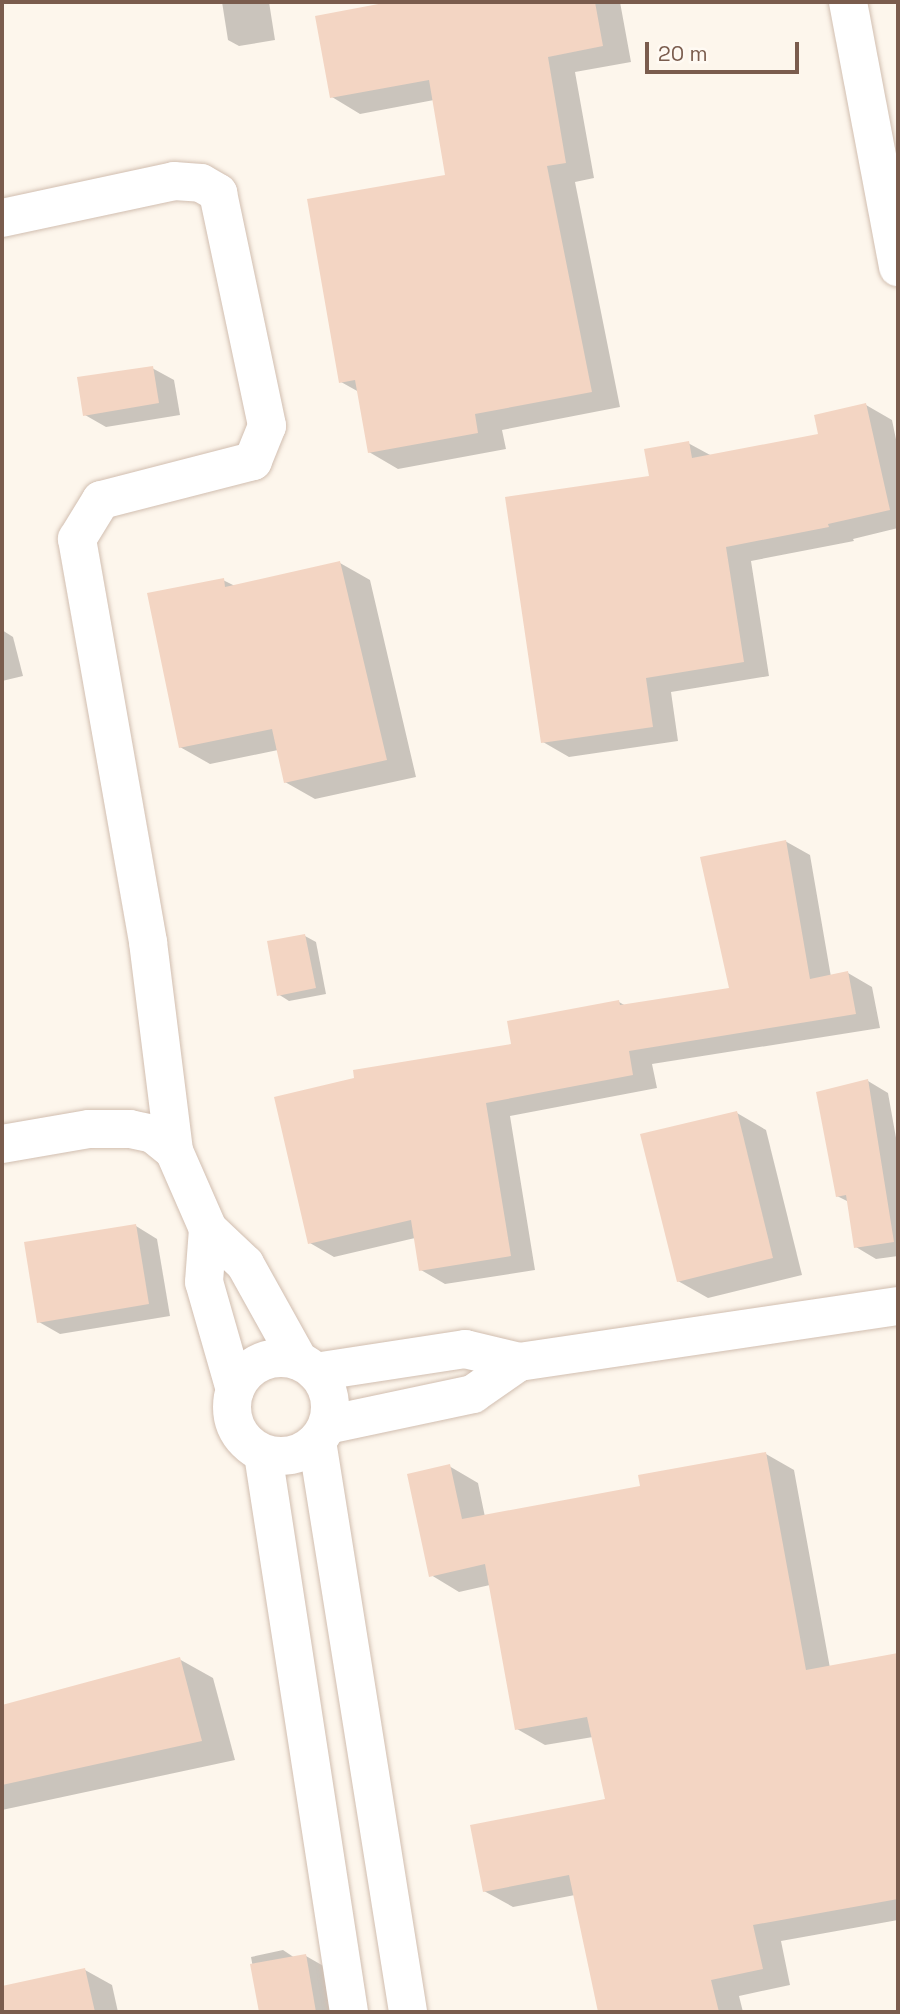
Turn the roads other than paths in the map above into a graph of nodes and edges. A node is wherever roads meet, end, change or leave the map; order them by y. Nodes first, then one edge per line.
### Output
1 (848, 2) edge
2 (2, 218) edge
3 (898, 267) edge
4 (2, 1144) edge
5 (174, 1151) junction
6 (208, 1229) junction
7 (898, 1306) edge
8 (519, 1362) junction
9 (307, 1366) junction
10 (235, 1390) junction
11 (322, 1433) junction
12 (263, 1454) junction
13 (349, 2012) edge
14 (408, 2012) edge

1 - 3 street
2 - 5 street
4 - 5 street
5 - 6 street
6 - 9 street
6 - 10 street
7 - 8 street
8 - 9 street
8 - 11 street
9 - 10 street
9 - 11 street
10 - 12 street
11 - 12 street
11 - 14 street
12 - 13 street

